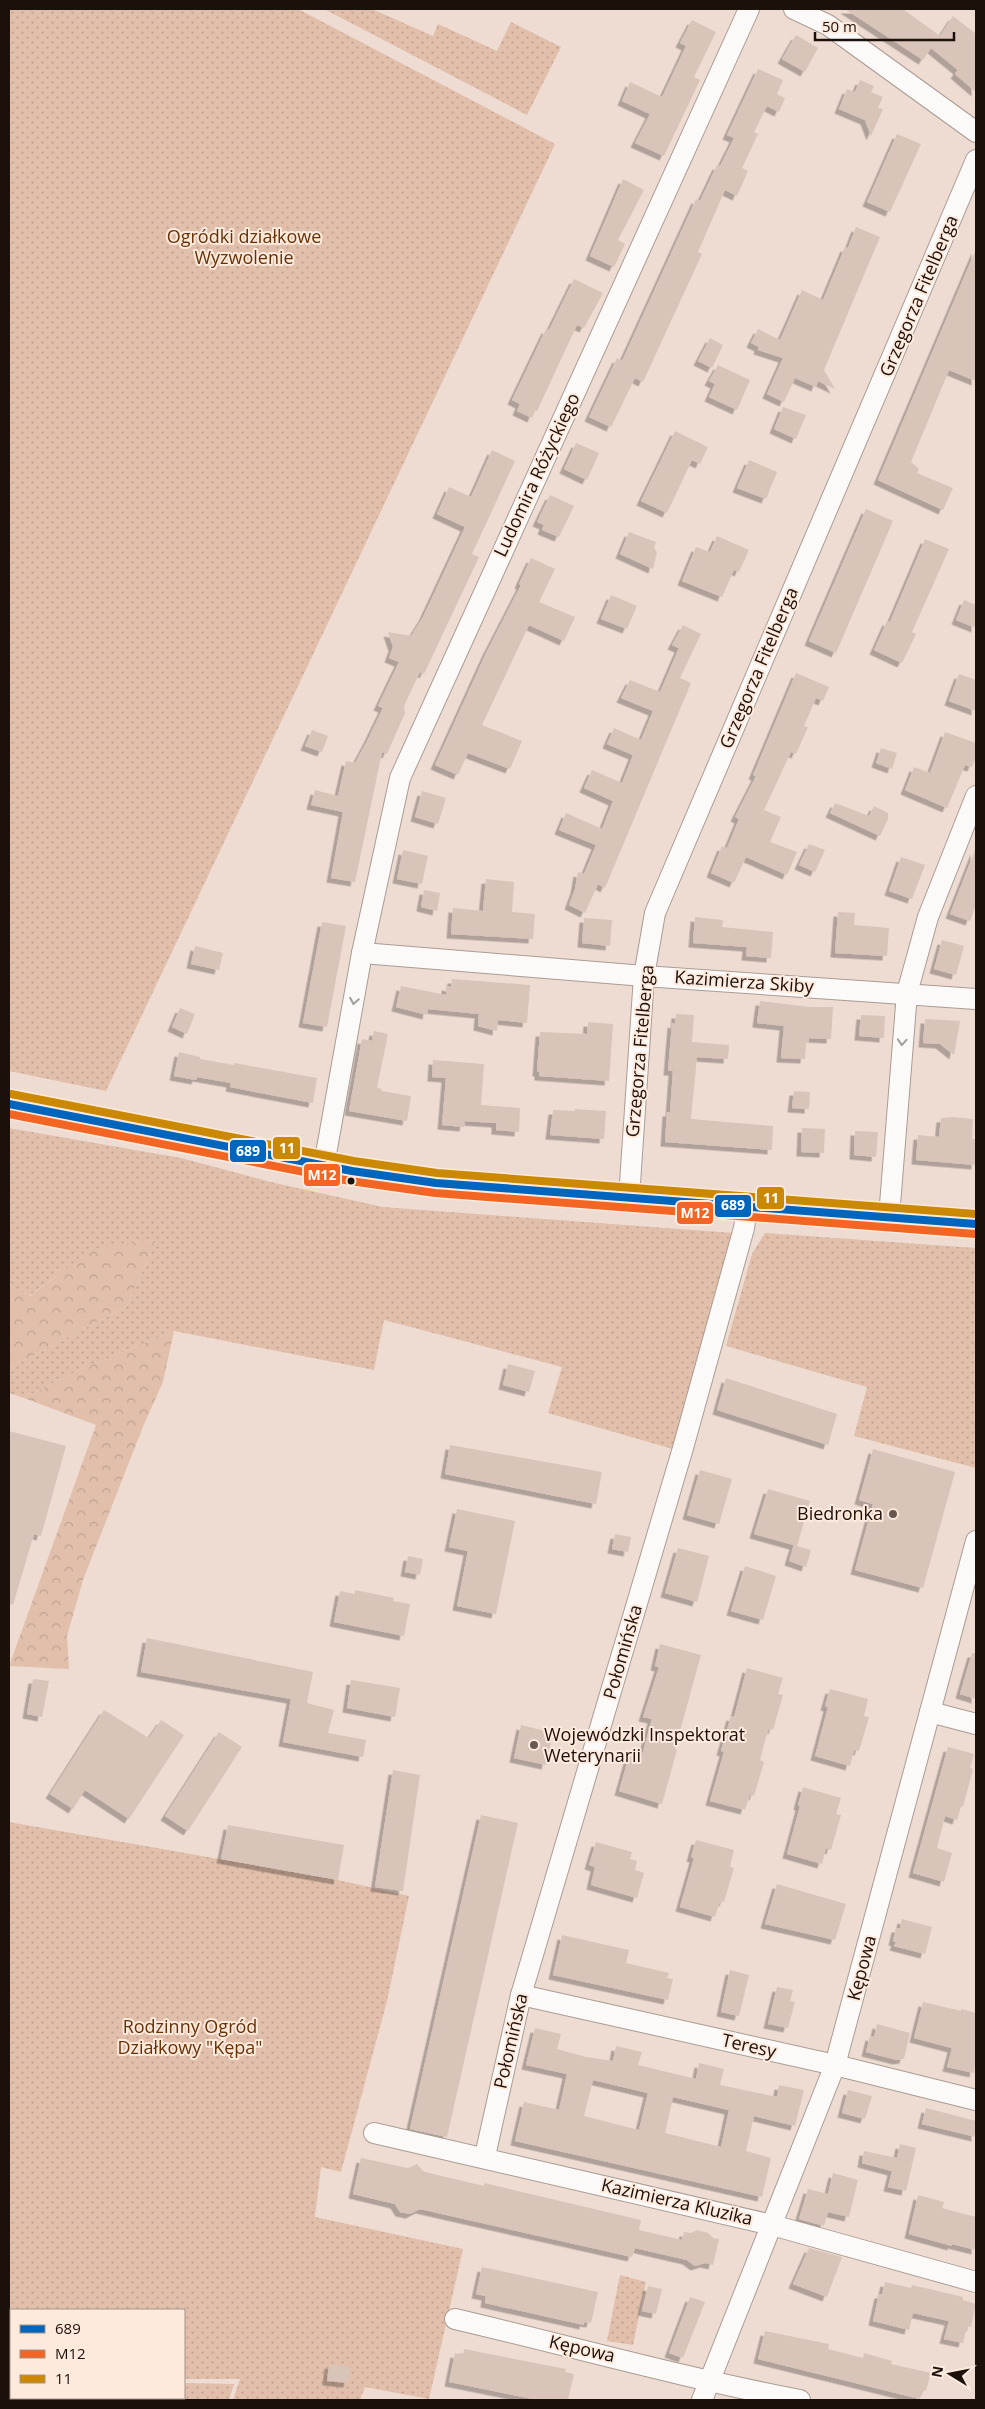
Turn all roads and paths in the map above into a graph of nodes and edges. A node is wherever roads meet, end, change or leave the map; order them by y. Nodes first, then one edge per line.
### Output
1 (749, 9) edge
2 (794, 9) edge
3 (976, 132) edge
4 (976, 160) edge
5 (976, 796) edge
6 (362, 953) junction
7 (644, 976) junction
8 (908, 993) junction
9 (976, 999) edge
10 (9, 1104) edge
11 (324, 1165) junction
12 (629, 1198) junction
13 (747, 1207) junction
14 (889, 1217) junction
15 (976, 1224) edge
16 (976, 1542) edge
17 (930, 1712) junction
18 (976, 1724) edge
19 (521, 1995) junction
20 (835, 2065) junction
21 (976, 2100) edge
22 (374, 2132) dead end
23 (485, 2156) junction
24 (772, 2225) junction
25 (976, 2282) edge
26 (454, 2319) dead end
27 (706, 2392) edge
28 (800, 2400) edge

1 - 6 street, Ludomira Różyckiego
2 - 3 street
4 - 7 street, Grzegorza Fitelberga
5 - 8 street
6 - 7 street, Kazimierza Skiby
6 -> 11 street, Ludomira Różyckiego
7 - 8 street, Kazimierza Skiby
7 - 12 street, Grzegorza Fitelberga
8 - 9 street, Kazimierza Skiby
8 -> 14 street
10 - 11 main road
11 - 12 main road
12 - 13 main road
13 - 14 main road
13 - 19 street, Połomińska
14 - 15 main road
16 - 17 street, Kępowa
17 - 18 street
17 - 20 street, Kępowa
19 - 20 street, Teresy
19 - 23 street, Połomińska
20 - 21 street, Teresy
20 - 24 street, Kępowa
22 - 23 street, Kazimierza Kluzika
23 - 24 street, Kazimierza Kluzika
24 - 25 street, Kazimierza Kluzika
24 - 27 street, Kępowa
26 - 27 street, Kępowa
27 - 28 street, Kępowa

